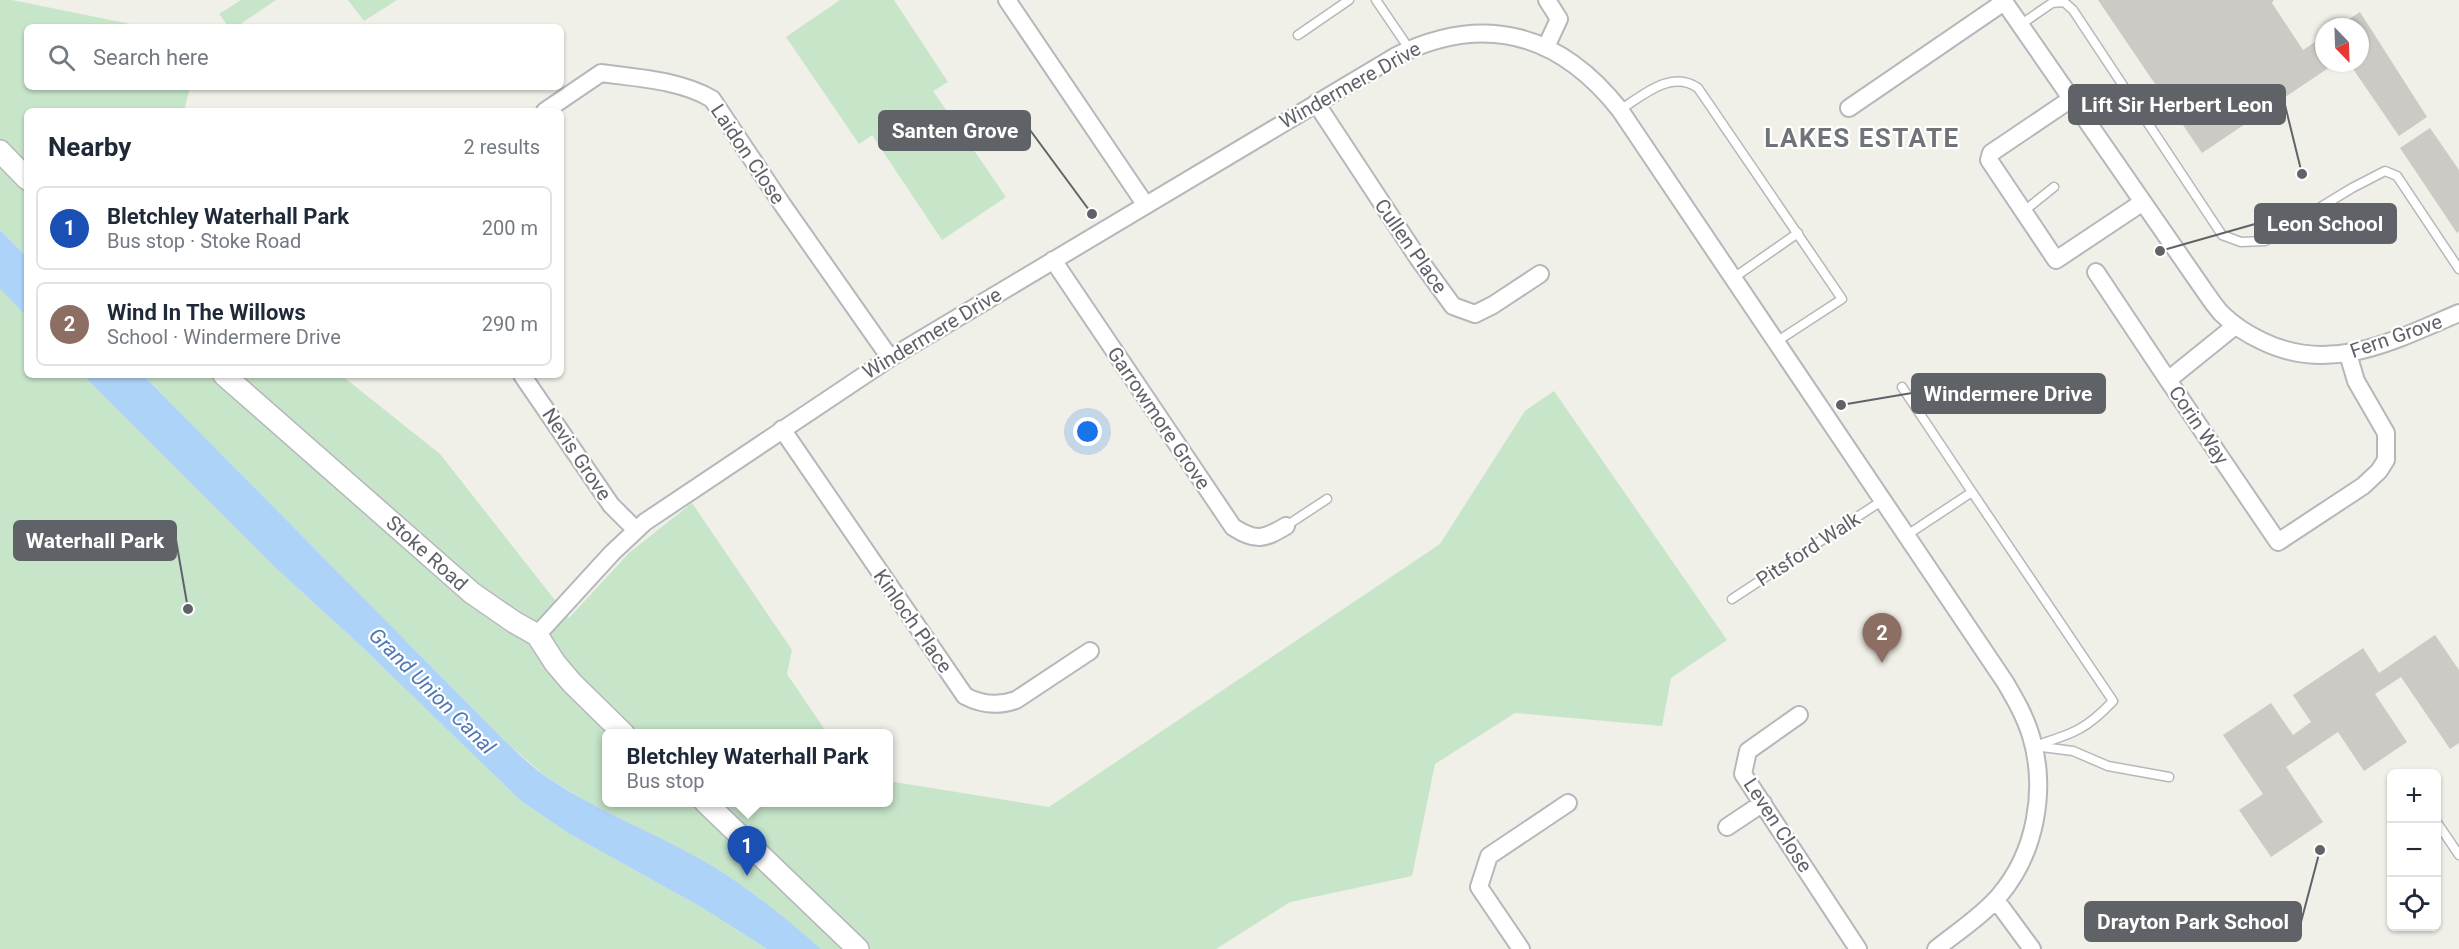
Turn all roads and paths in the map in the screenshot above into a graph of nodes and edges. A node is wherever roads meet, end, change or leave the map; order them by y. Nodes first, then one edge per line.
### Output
1 (1007, 0) edge
2 (1349, 0) edge
3 (1376, 0) edge
4 (1547, 0) edge
5 (2004, 1) edge
6 (2020, 25) junction
7 (1299, 35) dead end
8 (1546, 47) junction
9 (1410, 50) junction
10 (2071, 99) junction
11 (1316, 103) junction
12 (549, 108) edge
13 (1849, 108) dead end
14 (1620, 110) junction
15 (0, 151) edge
16 (24, 176) edge
17 (2054, 187) dead end
18 (2143, 202) junction
19 (1145, 204) junction
20 (2024, 211) junction
21 (1798, 233) junction
22 (1053, 260) junction
23 (2459, 269) edge
24 (2096, 272) dead end
25 (1540, 274) dead end
26 (1732, 279) junction
27 (2459, 313) edge
28 (2235, 326) junction
29 (1776, 342) junction
30 (2348, 354) junction
31 (890, 358) junction
32 (227, 378) edge
33 (524, 378) edge
34 (2168, 380) junction
35 (1902, 387) dead end
36 (782, 429) junction
37 (1972, 492) junction
38 (1326, 499) dead end
39 (1883, 500) junction
40 (1286, 526) joint
41 (636, 530) junction
42 (1907, 535) junction
43 (1732, 599) dead end
44 (537, 635) junction
45 (1090, 651) dead end
46 (1799, 715) dead end
47 (619, 729) edge
48 (2034, 746) junction
49 (2169, 777) dead end
50 (1568, 803) dead end
51 (1762, 803) junction
52 (710, 807) edge
53 (2437, 823) edge
54 (1726, 827) dead end
55 (2459, 855) edge
56 (1996, 900) junction
57 (858, 949) edge
58 (1521, 949) edge
59 (1858, 949) edge
60 (1936, 949) edge
61 (2032, 949) edge

1 - 19 street
2 - 7 lane
3 - 9 lane
4 - 8 street
5 - 6 street, Fern Grove
5 - 13 street
6 - 10 street, Fern Grove
6 - 23 lane
8 - 9 street, Windermere Drive
8 - 14 street, Windermere Drive
9 - 11 street, Windermere Drive
10 - 18 street, Fern Grove
10 - 20 street
11 - 19 street, Windermere Drive
11 - 25 street, Cullen Place
12 - 31 street, Laidon Close
14 - 21 lane
14 - 26 street, Windermere Drive
15 - 16 street
17 - 20 lane
18 - 20 street
18 - 28 street, Fern Grove
19 - 22 street, Windermere Drive
21 - 26 lane
21 - 29 lane
22 - 31 street, Windermere Drive
22 - 40 street, Garrowmore Grove
24 - 34 street
26 - 29 street, Windermere Drive
27 - 30 street, Fern Grove
28 - 30 street, Fern Grove
28 - 34 street, Corin Way
29 - 39 street, Windermere Drive
30 - 34 street, Corin Way
31 - 36 street, Windermere Drive
32 - 44 street, Stoke Road
33 - 41 street, Nevis Grove
35 - 37 lane
36 - 41 street, Windermere Drive
36 - 45 street, Kinloch Place
37 - 42 lane
37 - 48 lane
38 - 40 lane
39 - 42 street, Windermere Drive
39 - 43 lane, Pitsford Walk
41 - 44 street, Windermere Drive
42 - 48 street, Windermere Drive
44 - 47 street, Stoke Road
46 - 51 street, Leven Close
48 - 49 lane
48 - 56 street, Windermere Drive
50 - 58 street
51 - 54 street
51 - 59 street, Leven Close
52 - 57 street
53 - 55 lane
56 - 60 street, Windermere Drive
56 - 61 street

